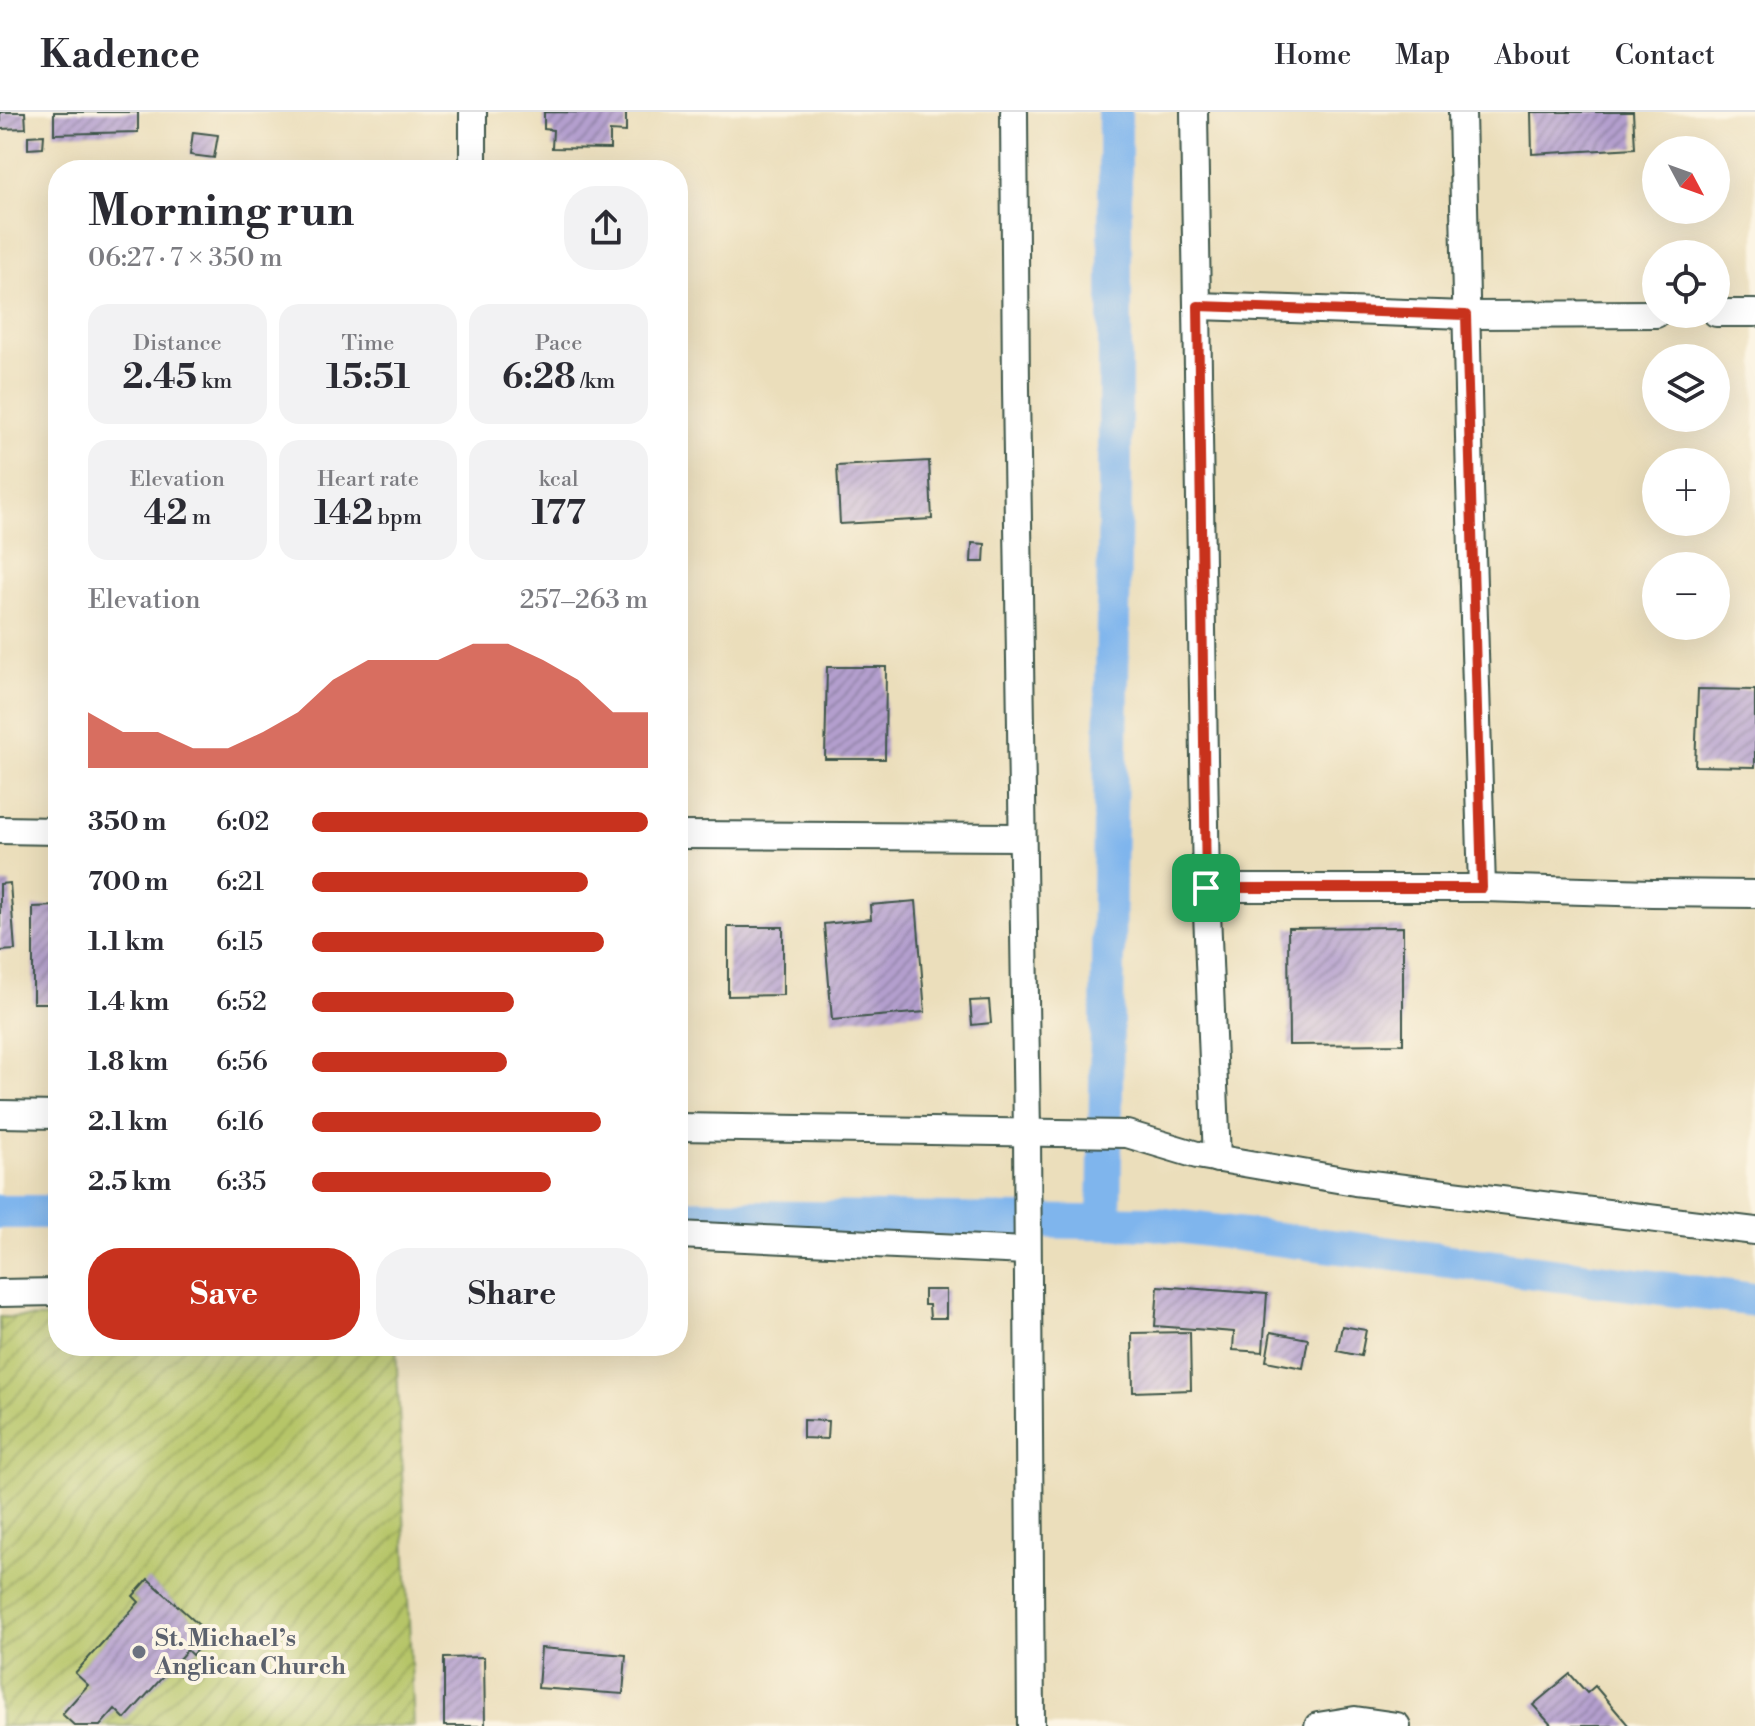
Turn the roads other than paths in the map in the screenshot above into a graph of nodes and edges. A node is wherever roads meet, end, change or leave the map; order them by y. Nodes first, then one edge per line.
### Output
1 (473, 112) edge
2 (1014, 112) edge
3 (1194, 112) edge
4 (1462, 112) edge
5 (473, 160) edge
6 (1198, 306) junction
7 (1730, 313) edge
8 (1755, 313) edge
9 (1642, 314) edge
10 (1466, 315) junction
11 (0, 830) edge
12 (48, 831) edge
13 (688, 835) edge
14 (1022, 837) junction
15 (1206, 888) junction
16 (1482, 888) junction
17 (1755, 894) edge
18 (0, 1114) edge
19 (48, 1115) edge
20 (688, 1127) edge
21 (1027, 1134) junction
22 (1217, 1159) junction
23 (1755, 1231) edge
24 (688, 1235) edge
25 (1027, 1251) junction
26 (48, 1292) edge
27 (0, 1293) edge
28 (1031, 1726) edge
29 (1318, 1726) edge
30 (1397, 1726) edge

1 - 5 street
2 - 14 street
3 - 6 street
4 - 10 street
6 - 10 street
6 - 15 street
7 - 8 street
9 - 10 street
10 - 16 street
11 - 12 street
13 - 14 street
14 - 21 street
15 - 16 street
15 - 22 street
16 - 17 street
18 - 19 street
20 - 21 street
21 - 22 street
21 - 25 street
22 - 23 street
24 - 25 street
25 - 28 street
26 - 27 street
29 - 30 street

